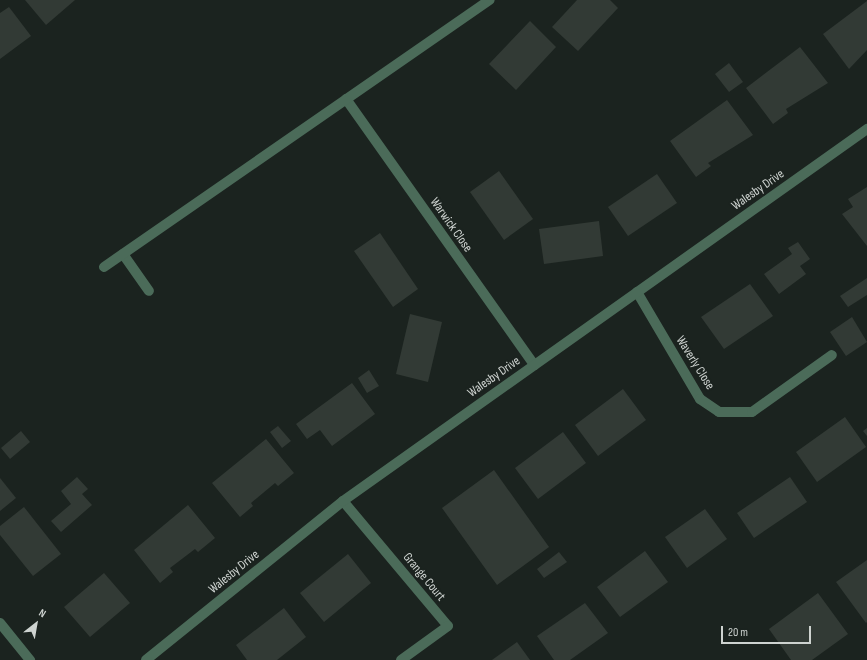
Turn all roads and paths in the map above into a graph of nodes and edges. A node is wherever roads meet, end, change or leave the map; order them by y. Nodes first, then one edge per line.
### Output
1 (489, 0) edge
2 (346, 99) junction
3 (867, 129) edge
4 (123, 254) junction
5 (104, 267) dead end
6 (148, 290) dead end
7 (637, 292) junction
8 (832, 355) dead end
9 (534, 365) junction
10 (343, 501) junction
11 (0, 623) edge
12 (30, 660) edge
13 (146, 660) edge
14 (400, 660) edge

1 - 2 street
2 - 4 street
2 - 9 street, Warwick Close
3 - 7 street, Walesby Drive
4 - 5 street
4 - 6 street
7 - 8 street, Waverly Close
7 - 9 street, Walesby Drive
9 - 10 street, Walesby Drive
10 - 13 street, Walesby Drive
10 - 14 street, Grange Court
11 - 12 street

